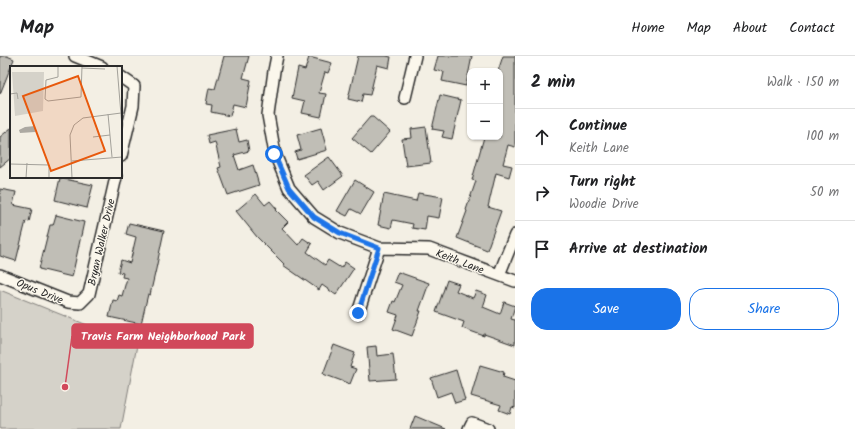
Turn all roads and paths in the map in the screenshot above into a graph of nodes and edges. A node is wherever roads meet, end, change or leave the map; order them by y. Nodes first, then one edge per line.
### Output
1 (75, 56) edge
2 (277, 56) edge
3 (415, 56) edge
4 (100, 66) edge
5 (122, 78) edge
6 (405, 98) dead end
7 (122, 152) edge
8 (116, 178) edge
9 (515, 235) edge
10 (379, 248) junction
11 (0, 275) edge
12 (499, 275) junction
13 (515, 281) edge
14 (80, 303) joint
15 (358, 313) dead end
16 (470, 426) edge
17 (488, 429) edge

1 - 4 street
2 - 10 street, Keith Lane
3 - 6 street
5 - 7 street
8 - 14 street, Bryan Walker Drive
9 - 12 street
10 - 12 street, Keith Lane
10 - 15 street
11 - 14 street, Opus Drive
12 - 13 street, Keith Lane
16 - 17 street

